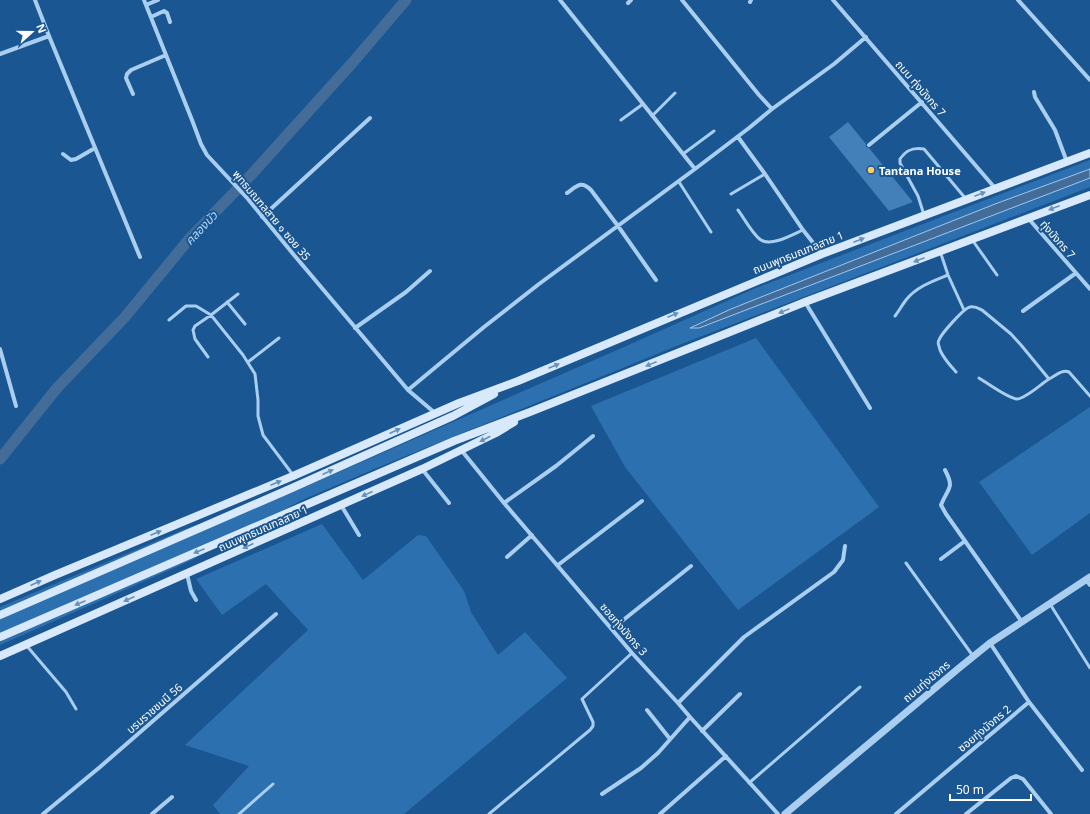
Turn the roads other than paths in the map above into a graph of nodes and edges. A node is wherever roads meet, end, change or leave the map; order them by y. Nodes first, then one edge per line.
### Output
1 (35, 0) edge
2 (144, 0) edge
3 (158, 0) edge
4 (560, 0) edge
5 (682, 0) edge
6 (833, 0) edge
7 (1018, 0) edge
8 (146, 5) junction
9 (151, 17) junction
10 (170, 22) dead end
11 (49, 36) junction
12 (866, 37) junction
13 (0, 54) edge
14 (166, 55) junction
15 (1090, 80) edge
16 (1034, 92) dead end
17 (675, 93) dead end
18 (133, 94) dead end
19 (922, 102) junction
20 (642, 104) junction
21 (772, 109) junction
22 (652, 116) junction
23 (370, 118) dead end
24 (621, 120) dead end
25 (714, 131) dead end
26 (738, 137) junction
27 (869, 145) dead end
28 (95, 148) junction
29 (1090, 153) edge
30 (63, 154) dead end
31 (683, 154) junction
32 (1067, 162) junction
33 (695, 169) junction
34 (765, 174) junction
35 (679, 182) junction
36 (995, 188) junction
37 (567, 193) dead end
38 (731, 194) dead end
39 (1090, 195) edge
40 (966, 199) junction
41 (738, 210) dead end
42 (924, 215) junction
43 (262, 217) junction
44 (1028, 218) junction
45 (618, 226) junction
46 (803, 230) junction
47 (711, 232) dead end
48 (972, 239) junction
49 (940, 251) junction
50 (822, 254) junction
51 (140, 257) dead end
52 (430, 271) dead end
53 (1076, 273) junction
54 (948, 274) junction
55 (997, 274) dead end
56 (656, 280) dead end
57 (1090, 289) edge
58 (238, 294) dead end
59 (227, 302) junction
60 (805, 302) junction
61 (964, 310) junction
62 (1023, 310) dead end
63 (211, 315) junction
64 (895, 316) dead end
65 (169, 320) dead end
66 (244, 324) dead end
67 (356, 328) junction
68 (279, 338) dead end
69 (0, 349) edge
70 (208, 357) dead end
71 (248, 362) junction
72 (956, 372) dead end
73 (979, 378) dead end
74 (1049, 379) junction
75 (518, 381) junction
76 (408, 390) junction
77 (1090, 396) edge
78 (16, 406) dead end
79 (870, 408) dead end
80 (530, 412) junction
81 (435, 413) junction
82 (593, 436) dead end
83 (462, 451) junction
84 (422, 469) junction
85 (945, 470) dead end
86 (293, 476) junction
87 (642, 501) dead end
88 (449, 503) dead end
89 (504, 503) junction
90 (341, 505) junction
91 (359, 535) dead end
92 (532, 535) junction
93 (965, 541) junction
94 (845, 546) dead end
95 (507, 557) dead end
96 (942, 560) dead end
97 (906, 563) dead end
98 (558, 565) junction
99 (691, 566) dead end
100 (187, 573) junction
101 (1089, 580) edge
102 (0, 599) edge
103 (196, 600) dead end
104 (1050, 604) junction
105 (276, 614) dead end
106 (0, 615) edge
107 (1022, 622) junction
108 (612, 629) junction
109 (0, 638) edge
110 (990, 643) junction
111 (26, 645) junction
112 (632, 653) junction
113 (0, 656) edge
114 (973, 656) junction
115 (1090, 668) edge
116 (860, 687) dead end
117 (740, 694) dead end
118 (1029, 702) junction
119 (678, 703) junction
120 (76, 709) dead end
121 (646, 710) dead end
122 (690, 718) junction
123 (702, 730) junction
124 (670, 740) junction
125 (726, 756) junction
126 (1082, 770) dead end
127 (750, 782) junction
128 (273, 784) dead end
129 (602, 794) dead end
130 (172, 797) dead end
131 (43, 814) edge
132 (152, 814) edge
133 (239, 814) edge
134 (489, 814) edge
135 (660, 814) edge
136 (778, 814) edge
137 (785, 814) edge
138 (896, 814) edge
139 (966, 814) edge
140 (1051, 814) edge

1 - 11 street
2 - 8 street, พุทธมณฑลสาย ๑ ซอย 35
3 - 8 street
4 - 20 street
5 - 21 street
6 - 12 street, ถนน ทุ่งมังกร 7
7 - 15 street
8 - 9 street, พุทธมณฑลสาย ๑ ซอย 35
9 - 10 street
9 - 14 street, พุทธมณฑลสาย ๑ ซอย 35
11 - 13 street
11 - 28 street
12 - 19 street, ถนน ทุ่งมังกร 7
12 - 21 street
14 - 18 street
14 - 43 street, พุทธมณฑลสาย ๑ ซอย 35
16 - 32 street
17 - 22 lane
19 - 27 street
19 - 36 street, ถนน ทุ่งมังกร 7
20 - 22 street
20 - 24 lane
21 - 26 street
22 - 31 street
23 - 43 street
25 - 31 lane
26 - 33 street
26 - 34 street
28 - 30 street
28 - 51 street
29 - 32 main road, ถนนพุทธมณฑลสาย 1
31 - 33 street
32 - 36 main road, ถนนพุทธมณฑลสาย 1
33 - 35 street
34 - 38 lane
34 - 46 street
35 - 45 street
35 - 47 lane
40 -> 36 main road, ถนนพุทธมณฑลสาย 1
37 - 45 street
39 -> 44 main road, ถนนพุทธมณฑลสาย 1
40 - 42 main road, ถนนพุทธมณฑลสาย 1
40 - 42 lane
41 - 46 lane
50 -> 42 main road, ถนนพุทธมณฑลสาย 1
43 - 67 street, พุทธมณฑลสาย ๑ ซอย 35
44 - 48 main road, ถนนพุทธมณฑลสาย 1
44 - 53 street, ทุ่งมังกร 7
45 - 56 street
45 - 76 street
46 - 50 street
48 - 49 main road, ถนนพุทธมณฑลสาย 1
48 - 55 lane
49 - 54 lane
49 -> 60 main road, ถนนพุทธมณฑลสาย 1
75 -> 50 main road, ถนนพุทธมณฑลสาย 1
52 - 67 street
53 - 57 street, ทุ่งมังกร 7
53 - 62 street
54 - 61 lane
54 - 64 lane
58 - 59 lane
59 - 63 lane
59 - 66 lane
60 - 79 street
60 -> 80 main road, ถนนพุทธมณฑลสาย 1
61 - 72 lane
61 - 74 lane
63 - 65 lane
63 - 70 lane
63 - 71 lane
67 - 76 street, พุทธมณฑลสาย ๑ ซอย 35
68 - 71 lane
69 - 78 street
71 - 86 lane
73 - 74 lane
74 - 77 lane
75 - 81 main road, ถนนพุทธมณฑลสาย 1
106 -> 75 main road, ถนนพุทธมณฑลสาย 1
76 - 81 street, พุทธมณฑลสาย ๑ ซอย 35
80 -> 83 main road, ถนนพุทธมณฑลสาย 1
80 -> 109 main road, ถนนพุทธมณฑลสาย 1
86 -> 81 main road, ถนนพุทธมณฑลสาย 1
82 - 89 street
83 - 84 main road, ถนนพุทธมณฑลสาย 1
83 - 89 street, ซอยทุ่งมังกร 3
84 - 88 street
84 -> 90 main road, ถนนพุทธมณฑลสาย 1
85 - 93 street
102 -> 86 main road, ถนนพุทธมณฑลสาย 1
87 - 98 street
89 - 92 street, ซอยทุ่งมังกร 3
90 - 91 street
90 -> 100 main road, ถนนพุทธมณฑลสาย 1
92 - 95 street
92 - 98 street, ซอยทุ่งมังกร 3
93 - 96 street
93 - 107 street
94 - 119 street
97 - 114 lane
98 - 108 street, ซอยทุ่งมังกร 3
99 - 108 street
100 - 103 street
100 -> 111 main road, ถนนพุทธมณฑลสาย 1
101 - 104 street, ถนนทุ่งมังกร
104 - 107 street, ถนนทุ่งมังกร
104 - 115 lane
105 - 131 street, บรมราชชนนี 56
107 - 110 street, ถนนทุ่งมังกร
108 - 112 street, ซอยทุ่งมังกร 3
110 - 114 street, ถนนทุ่งมังกร
110 - 118 street
111 - 113 main road, ถนนพุทธมณฑลสาย 1
111 - 120 lane
112 - 119 street, ซอยทุ่งมังกร 3
112 - 134 lane
114 - 137 street, ถนนทุ่งมังกร
116 - 127 lane
117 - 123 street
118 - 126 street
118 - 138 street, ซอยทุ่งมังกร 2
119 - 122 street, ซอยทุ่งมังกร 3
121 - 124 street
122 - 123 street, ซอยทุ่งมังกร 3
122 - 124 street
123 - 125 street, ซอยทุ่งมังกร 3
124 - 129 street
125 - 127 street, ซอยทุ่งมังกร 3
125 - 135 street
127 - 136 street, ซอยทุ่งมังกร 3
128 - 133 lane
130 - 132 street
139 - 140 street

